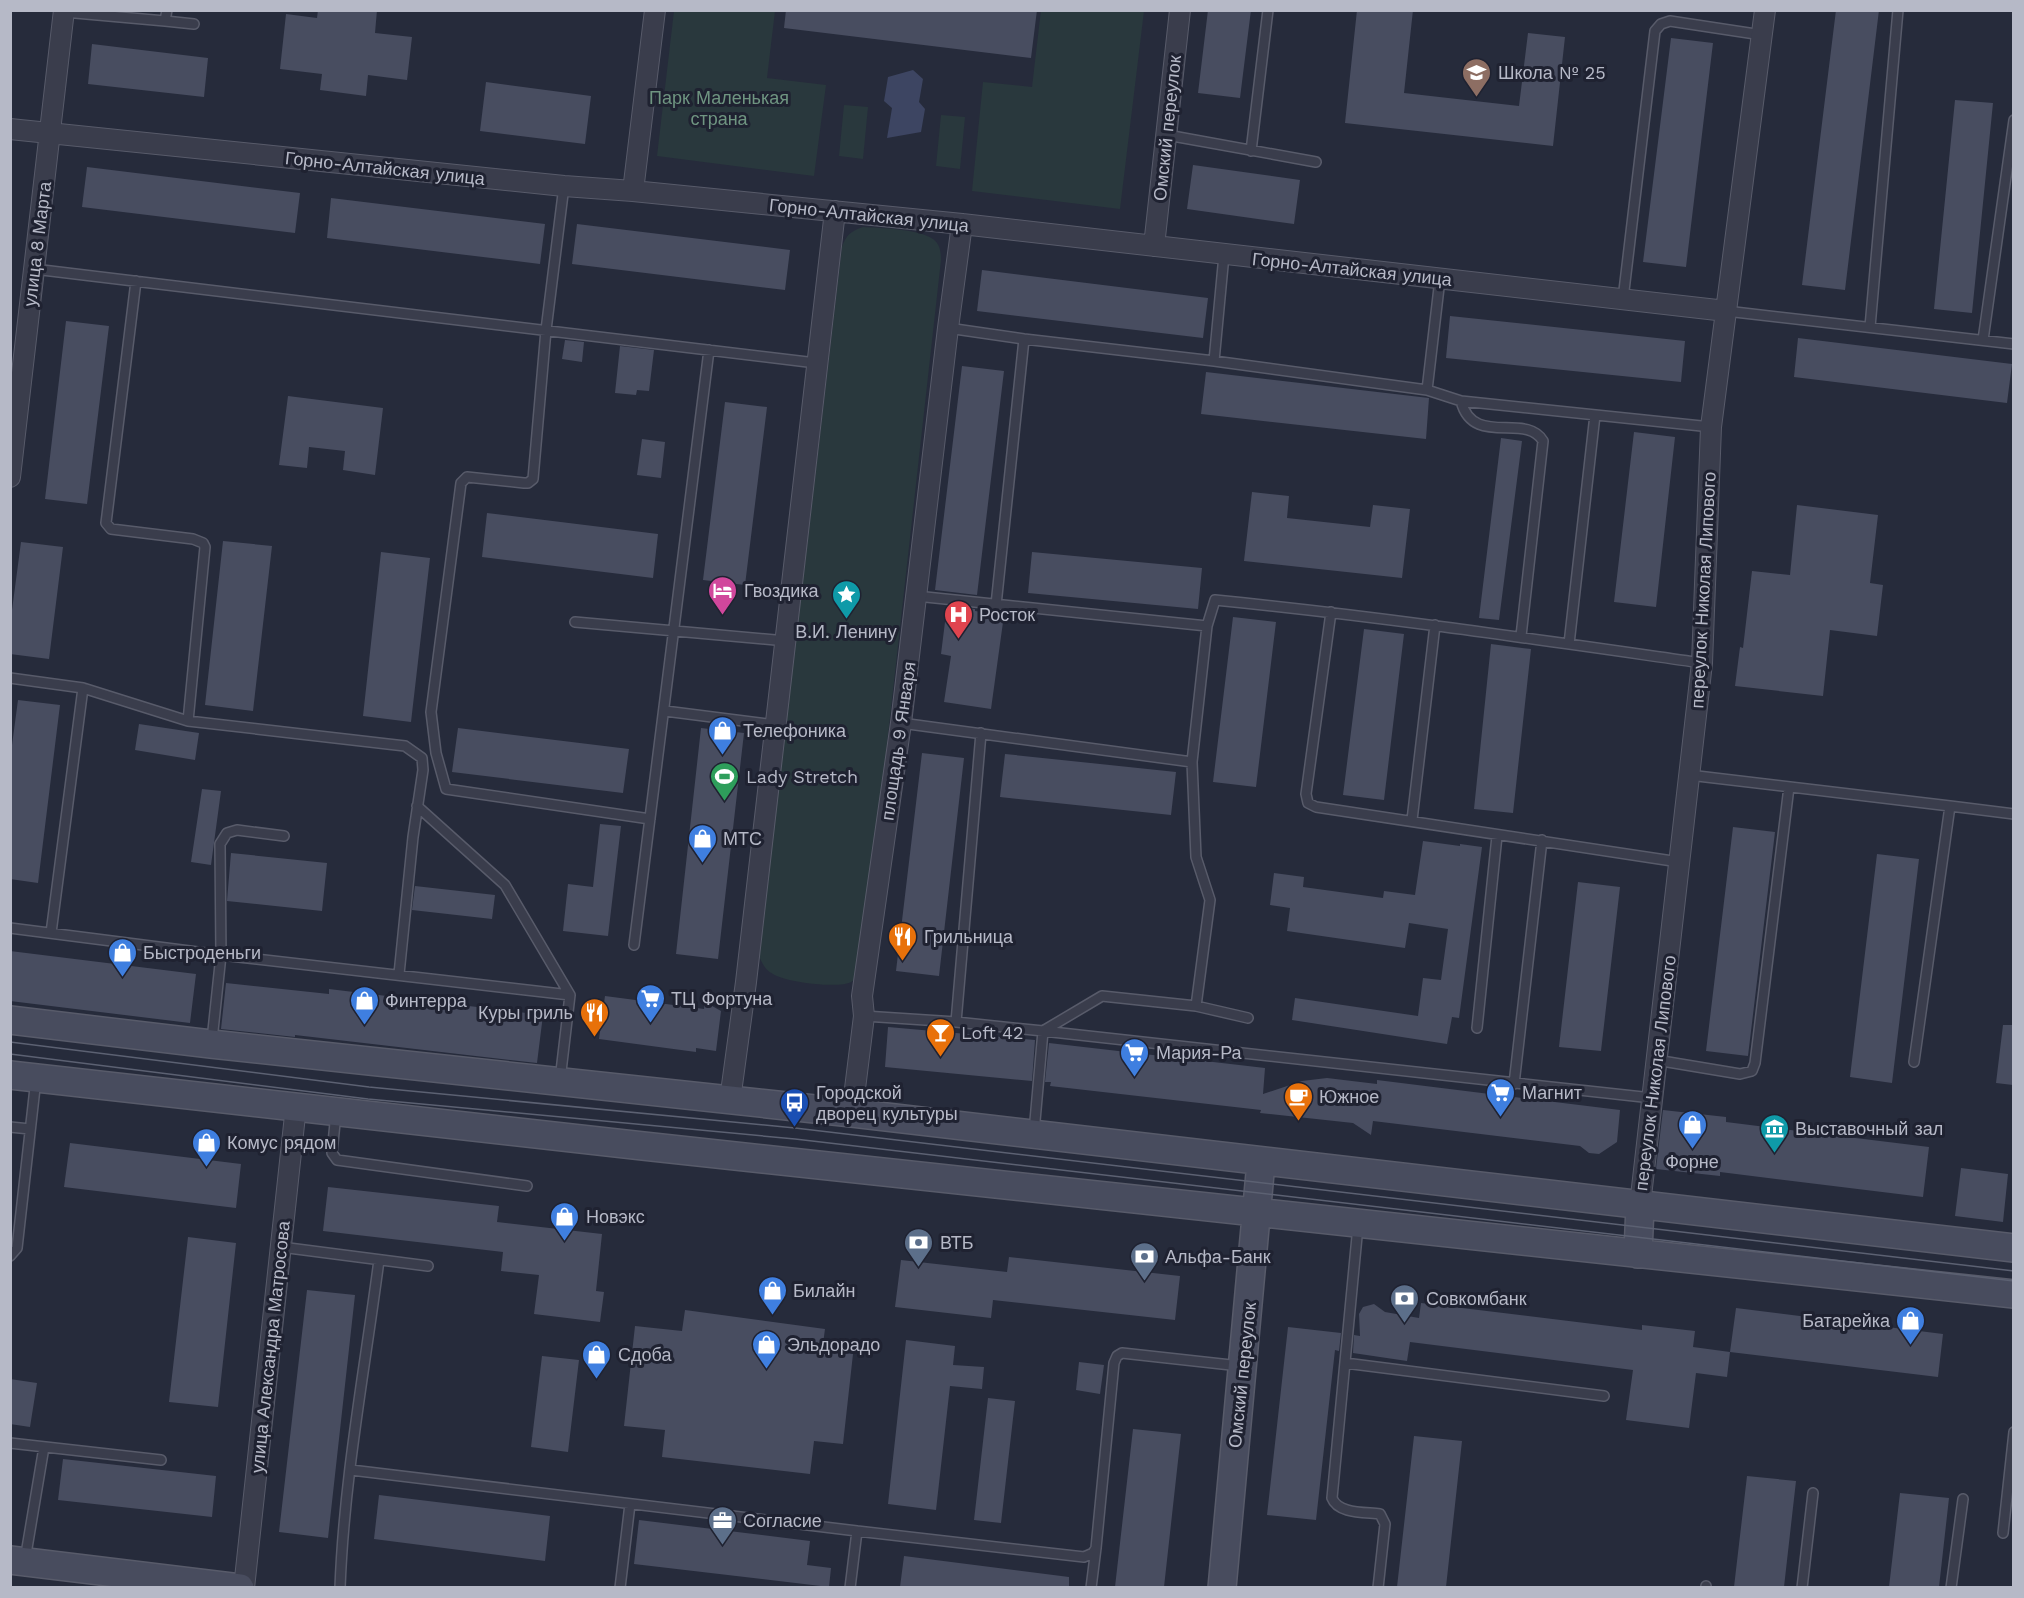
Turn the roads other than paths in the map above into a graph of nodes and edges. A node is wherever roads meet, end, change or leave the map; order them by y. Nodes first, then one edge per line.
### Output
1 (167, 10) edge
2 (655, 10) edge
3 (1180, 10) edge
4 (1268, 10) edge
5 (1766, 10) edge
6 (1898, 10) edge
7 (64, 11) edge
8 (165, 21) junction
9 (194, 24) dead end
10 (1762, 35) junction
11 (2013, 120) edge
12 (10, 129) edge
13 (50, 134) junction
14 (1167, 135) junction
15 (1251, 151) junction
16 (1316, 162) dead end
17 (564, 186) junction
18 (633, 190) junction
19 (835, 211) junction
20 (962, 224) junction
21 (1154, 246) junction
22 (1224, 255) junction
23 (34, 269) junction
24 (1440, 279) junction
25 (136, 281) junction
26 (1623, 300) junction
27 (1726, 311) junction
28 (1869, 327) junction
29 (948, 328) junction
30 (546, 330) junction
31 (1024, 339) junction
32 (1983, 340) junction
33 (2013, 344) edge
34 (710, 350) junction
35 (1215, 361) junction
36 (816, 363) junction
37 (1427, 390) junction
38 (1461, 401) junction
39 (1595, 415) junction
40 (1711, 427) junction
41 (10, 477) edge
42 (916, 596) junction
43 (996, 605) junction
44 (1331, 612) junction
45 (575, 622) dead end
46 (1435, 625) junction
47 (1207, 626) junction
48 (675, 631) junction
49 (1521, 636) junction
50 (786, 641) junction
51 (1569, 644) junction
52 (1702, 663) junction
53 (10, 678) edge
54 (83, 688) junction
55 (665, 711) junction
56 (188, 721) junction
57 (901, 723) junction
58 (775, 725) junction
59 (981, 733) junction
60 (1192, 762) junction
61 (1689, 775) junction
62 (1789, 787) junction
63 (417, 806) junction
64 (1950, 806) junction
65 (2013, 814) edge
66 (650, 819) junction
67 (1412, 820) junction
68 (284, 836) dead end
69 (1497, 836) junction
70 (1542, 840) junction
71 (1679, 862) junction
72 (10, 928) edge
73 (51, 933) junction
74 (634, 945) dead end
75 (221, 956) junction
76 (399, 974) junction
77 (570, 995) junction
78 (1196, 1006) junction
79 (864, 1016) junction
80 (1248, 1018) dead end
81 (10, 1020) edge
82 (956, 1022) junction
83 (1477, 1028) dead end
84 (1043, 1031) junction
85 (211, 1044) junction
86 (1656, 1060) junction
87 (1914, 1062) dead end
88 (23, 1076) edge
89 (560, 1083) junction
90 (1514, 1084) junction
91 (1652, 1098) junction
92 (730, 1100) junction
93 (296, 1106) junction
94 (336, 1111) junction
95 (852, 1113) junction
96 (10, 1127) edge
97 (30, 1129) junction
98 (1034, 1134) junction
99 (1261, 1161) junction
100 (527, 1186) dead end
101 (1640, 1205) junction
102 (1258, 1213) junction
103 (1358, 1224) junction
104 (281, 1247) junction
105 (2013, 1248) edge
106 (1638, 1254) junction
107 (10, 1256) edge
108 (379, 1260) junction
109 (428, 1266) dead end
110 (2013, 1294) edge
111 (1345, 1363) junction
112 (1242, 1366) junction
113 (1604, 1396) dead end
114 (2013, 1432) edge
115 (10, 1443) edge
116 (44, 1447) junction
117 (161, 1460) dead end
118 (351, 1470) junction
119 (1813, 1493) dead end
120 (1962, 1499) dead end
121 (630, 1504) junction
122 (858, 1531) junction
123 (2004, 1533) dead end
124 (1096, 1548) junction
125 (18, 1560) edge
126 (172, 1584) edge
127 (242, 1587) edge
128 (340, 1587) edge
129 (620, 1587) edge
130 (850, 1587) edge
131 (1091, 1587) edge
132 (1222, 1587) edge
133 (1378, 1587) edge
134 (1802, 1587) edge
135 (1951, 1587) edge

1 - 8 lane
2 - 18 street
3 - 14 street, Омский переулок
4 - 15 lane
5 - 10 street, переулок Николая Липового
6 - 28 lane
7 - 8 lane
7 - 13 street, улица 8 Марта
8 - 9 lane
10 - 26 lane
10 - 27 street, переулок Николая Липового
11 - 32 lane
12 - 13 street, Горно-Алтайская улица
13 - 17 street, Горно-Алтайская улица
13 - 23 street, улица 8 Марта
14 - 15 lane
14 - 21 street, Омский переулок
15 - 16 lane
17 - 18 street, Горно-Алтайская улица
17 - 30 lane
18 - 19 street, Горно-Алтайская улица
19 - 20 street, Горно-Алтайская улица
19 - 36 street
20 - 21 street, Горно-Алтайская улица
20 - 29 street, площадь 9 Января
21 - 22 street, Горно-Алтайская улица
22 - 24 street, Горно-Алтайская улица
22 - 35 lane
23 - 25 lane
23 - 41 street, улица 8 Марта
24 - 26 street, Горно-Алтайская улица
24 - 37 lane
25 - 30 lane
25 - 56 lane
26 - 27 street, Горно-Алтайская улица
27 - 28 lane
27 - 40 street, переулок Николая Липового
28 - 32 lane
29 - 31 lane
29 - 42 street, площадь 9 Января
30 - 34 lane
30 - 66 lane
31 - 35 lane
31 - 43 lane
32 - 33 lane
34 - 36 lane
34 - 48 lane
35 - 37 lane
36 - 50 street
37 - 38 lane
38 - 39 lane
38 - 49 lane
39 - 40 lane
39 - 51 lane
40 - 52 street, переулок Николая Липового
42 - 43 lane
42 - 57 street, площадь 9 Января
43 - 47 lane
44 - 46 lane
44 - 47 lane
44 - 67 lane
45 - 48 lane
46 - 49 lane
46 - 67 lane
47 - 60 lane
48 - 50 lane
48 - 55 lane
49 - 51 lane
50 - 58 street
51 - 52 lane
52 - 61 street, переулок Николая Липового
53 - 54 lane
54 - 56 lane
54 - 73 lane
55 - 58 lane
55 - 66 lane
56 - 63 lane
57 - 59 lane
57 - 79 street, площадь 9 Января
58 - 92 street
59 - 60 lane
59 - 82 lane
60 - 78 lane
61 - 62 lane
61 - 71 street, переулок Николая Липового
62 - 64 lane
62 - 86 lane
63 - 76 lane
63 - 77 lane
64 - 65 lane
64 - 87 lane
66 - 74 lane
67 - 69 lane
68 - 75 lane
69 - 70 lane
69 - 83 lane
70 - 71 lane
70 - 90 lane
71 - 86 street, переулок Николая Липового
72 - 73 lane
73 - 75 lane
75 - 76 lane
75 - 85 lane
76 - 77 lane
77 - 89 lane
78 - 80 lane
78 - 84 lane
79 - 82 lane
79 - 95 street, площадь 9 Января
81 - 85 main road
82 - 84 lane
84 - 90 lane
84 - 98 lane
85 - 89 main road
86 - 91 street, переулок Николая Липового
88 - 93 main road
88 - 97 lane
89 - 92 main road
90 - 91 lane
91 - 101 street, переулок Николая Липового
92 - 95 main road
93 - 94 main road
93 - 104 street, улица Александра Матросова
94 - 100 lane
94 - 102 main road
95 - 98 main road
96 - 97 lane
97 - 107 lane
98 - 99 main road
99 - 101 main road
99 - 102 main road, Омский переулок
101 - 105 main road
101 - 106 main road
102 - 103 main road
102 - 112 main road, Омский переулок
103 - 106 main road
103 - 111 lane
104 - 108 lane
104 - 127 street, улица Александра Матросова
106 - 110 main road
108 - 109 lane
108 - 118 lane
111 - 113 lane
111 - 133 lane
112 - 124 lane
112 - 132 main road, Омский переулок
114 - 123 lane
115 - 116 lane
116 - 117 lane
116 - 125 lane
118 - 121 lane
118 - 128 lane
119 - 134 lane
120 - 135 lane
121 - 122 lane
121 - 129 lane
122 - 124 lane
122 - 130 lane
124 - 131 lane
125 - 126 main road
126 - 127 main road

